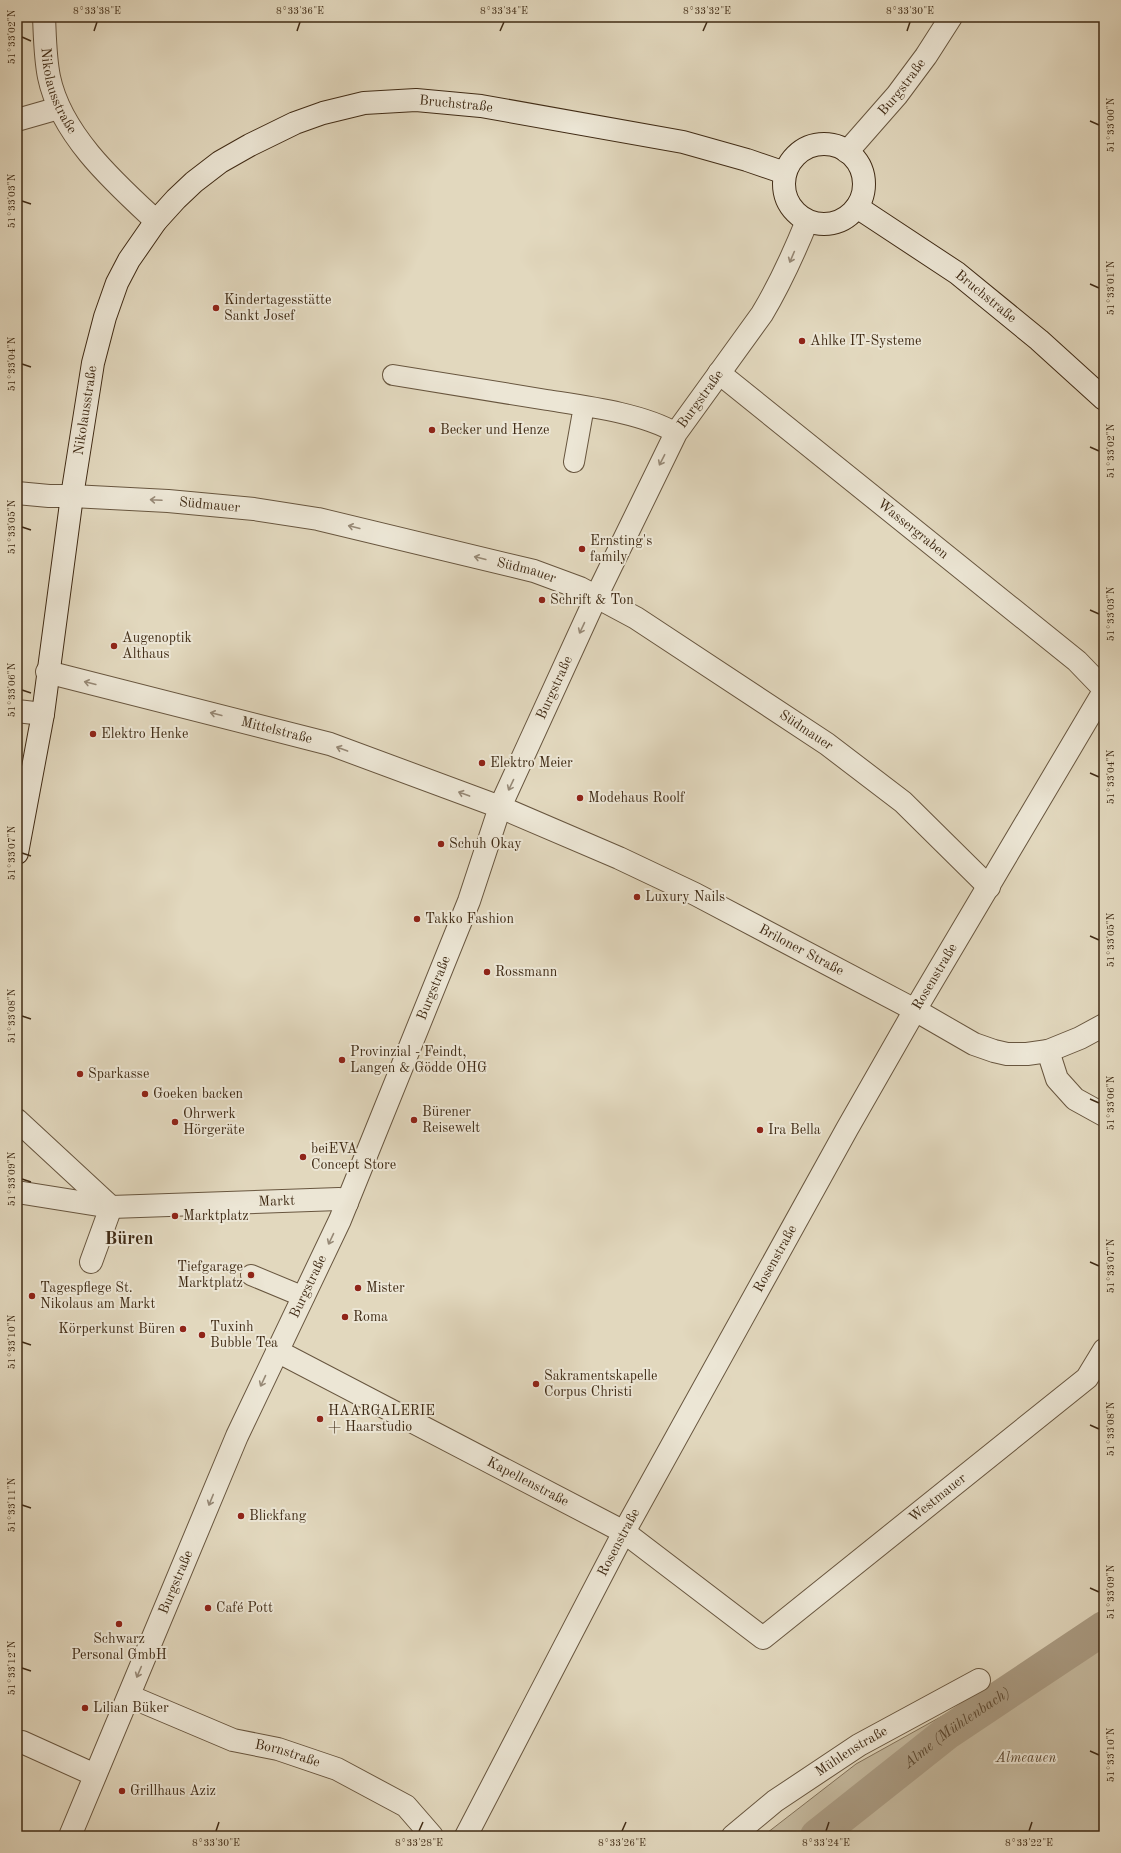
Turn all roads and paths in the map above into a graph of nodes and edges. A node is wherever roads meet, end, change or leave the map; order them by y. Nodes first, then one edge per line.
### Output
1 (44, 17) edge
2 (951, 17) edge
3 (59, 108) junction
4 (17, 120) edge
5 (847, 152) junction
6 (785, 173) junction
7 (857, 207) junction
8 (156, 221) junction
9 (807, 221) junction
10 (719, 373) junction
11 (393, 375) dead end
12 (1104, 399) edge
13 (584, 406) junction
14 (676, 433) junction
15 (574, 462) dead end
16 (17, 493) edge
17 (72, 496) junction
18 (597, 595) junction
19 (47, 672) junction
20 (1104, 690) edge
21 (17, 711) edge
22 (43, 714) junction
23 (500, 807) junction
24 (17, 853) edge
25 (989, 887) junction
26 (915, 1010) junction
27 (1104, 1025) edge
28 (1048, 1051) junction
29 (1104, 1115) edge
30 (17, 1120) edge
31 (17, 1192) edge
32 (347, 1203) junction
33 (111, 1208) junction
34 (91, 1262) dead end
35 (251, 1275) dead end
36 (304, 1297) junction
37 (1104, 1350) edge
38 (277, 1351) junction
39 (624, 1532) junction
40 (763, 1638) joint
41 (979, 1680) dead end
42 (129, 1696) junction
43 (22, 1742) dead end
44 (95, 1774) junction
45 (70, 1836) edge
46 (432, 1836) edge
47 (466, 1836) edge
48 (733, 1836) edge

1 - 3 street, Nikolausstraße
2 - 5 street, Burgstraße
3 - 4 street
3 - 8 street, Nikolausstraße
5 - 6 street
5 - 7 street
6 - 8 street, Bruchstraße
6 - 9 street
7 - 9 street
7 - 12 street, Bruchstraße
8 - 17 street, Nikolausstraße
9 -> 10 street, Burgstraße
10 - 14 street, Burgstraße
10 - 20 street, Wassergraben
11 - 13 lane
13 - 14 lane
13 - 15 lane
14 -> 18 street, Burgstraße
16 - 17 street, Südmauer
18 -> 17 street, Südmauer
17 - 19 street, Nikolausstraße
18 -> 23 street, Burgstraße
18 - 25 street, Südmauer
19 - 22 street, Nikolausstraße
23 -> 19 street, Mittelstraße
20 - 25 street, Rosenstraße
21 - 22 street
22 - 24 street, Nikolausstraße
23 - 26 street, Briloner Straße
23 - 32 street, Burgstraße
25 - 26 street, Rosenstraße
26 - 28 street, Briloner Straße
26 - 39 street, Rosenstraße
27 - 28 street, Briloner Straße
28 - 29 street
30 - 33 street
31 - 33 street, Markt
32 - 33 street, Markt
32 -> 36 street, Burgstraße
33 - 34 street
35 - 36 lane
36 - 38 street, Burgstraße
37 - 40 street, Westmauer
38 - 39 street, Kapellenstraße
38 -> 42 street, Burgstraße
39 - 40 street, Kapellenstraße
39 - 47 street, Rosenstraße
41 - 48 street, Mühlenstraße
42 - 44 street, Burgstraße
42 - 46 street, Bornstraße
43 - 44 street
44 - 45 street, Burgstraße

